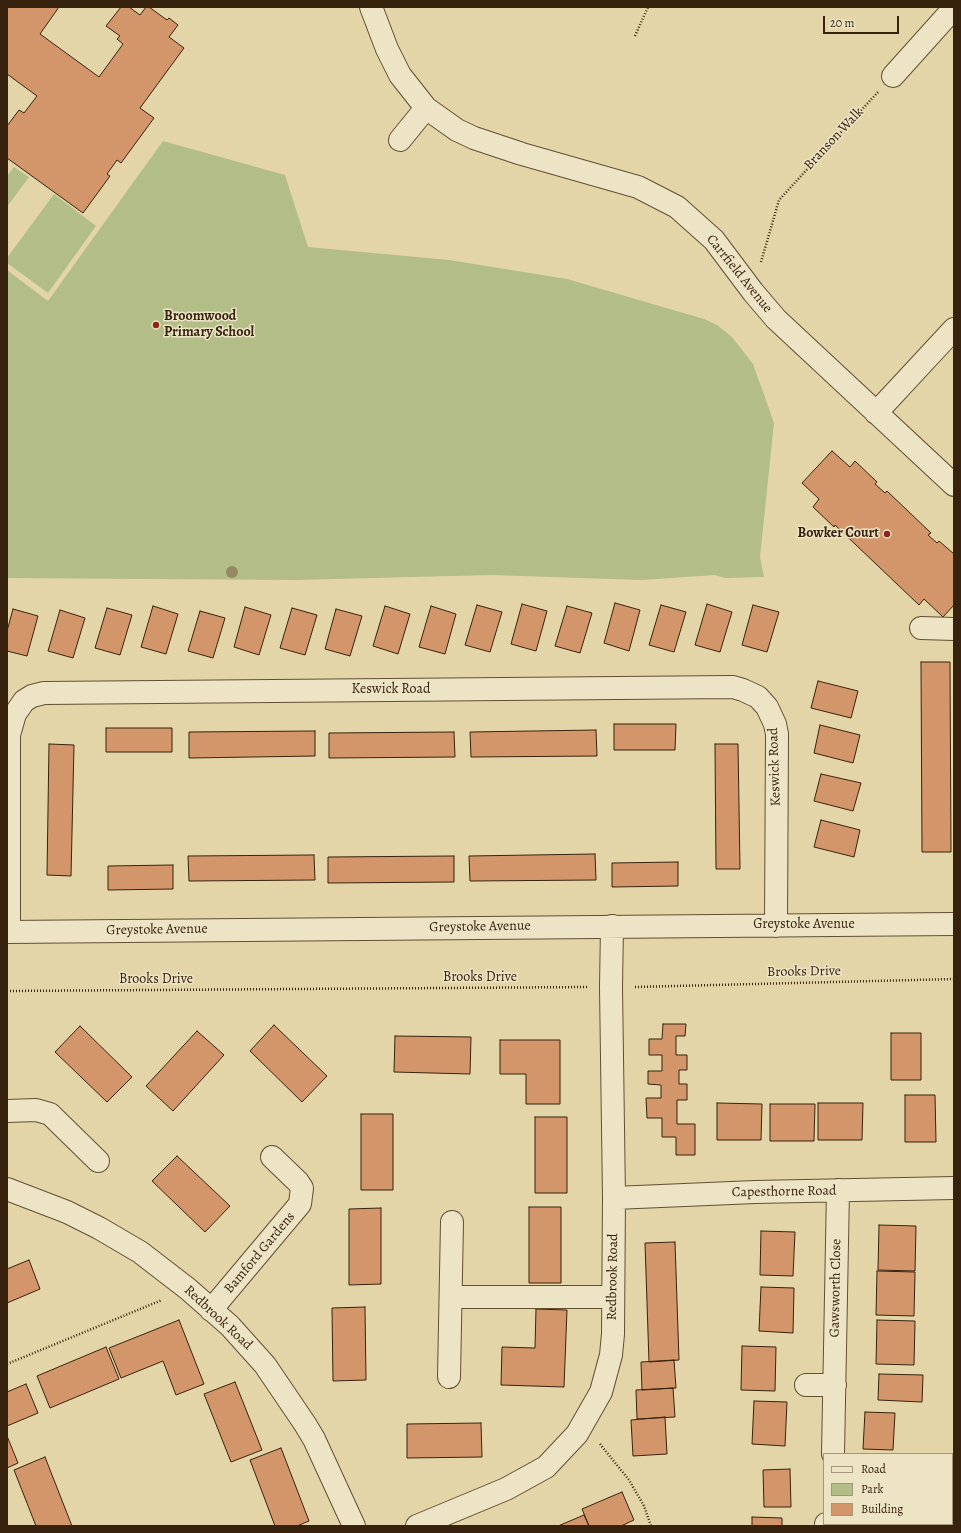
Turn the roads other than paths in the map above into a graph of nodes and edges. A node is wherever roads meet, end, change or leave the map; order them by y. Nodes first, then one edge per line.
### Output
1 (371, 7) edge
2 (954, 8) edge
3 (893, 76) road end
4 (426, 108) junction
5 (400, 140) dead end
6 (954, 329) edge
7 (876, 413) junction
8 (954, 485) edge
9 (921, 628) dead end
10 (954, 629) edge
11 (954, 924) edge
12 (612, 926) junction
13 (776, 926) junction
14 (8, 932) edge
15 (7, 1111) edge
16 (272, 1157) dead end
17 (98, 1161) dead end
18 (954, 1188) edge
19 (7, 1189) edge
20 (838, 1190) junction
21 (614, 1198) junction
22 (452, 1222) dead end
23 (451, 1297) junction
24 (612, 1297) junction
25 (212, 1310) junction
26 (449, 1377) dead end
27 (806, 1385) dead end
28 (834, 1385) junction
29 (833, 1453) edge
30 (354, 1526) edge
31 (417, 1526) edge

1 - 4 street, Carrfield Avenue
2 - 3 street
4 - 5 street
4 - 7 street, Carrfield Avenue
6 - 7 street
7 - 8 street, Carrfield Avenue
9 - 10 street
11 - 13 street, Greystoke Avenue
12 - 13 street, Greystoke Avenue
12 - 14 street, Greystoke Avenue
12 - 21 street, Redbrook Road
13 - 14 street, Keswick Road
15 - 17 street
16 - 25 street, Bamford Gardens
18 - 20 street, Capesthorne Road
19 - 25 street, Redbrook Road
20 - 21 street, Capesthorne Road
20 - 28 street, Gawsworth Close
21 - 24 street, Redbrook Road
22 - 23 street
23 - 24 street
23 - 26 street
24 - 31 street, Redbrook Road
25 - 30 street, Redbrook Road
27 - 28 street
28 - 29 street, Gawsworth Close

